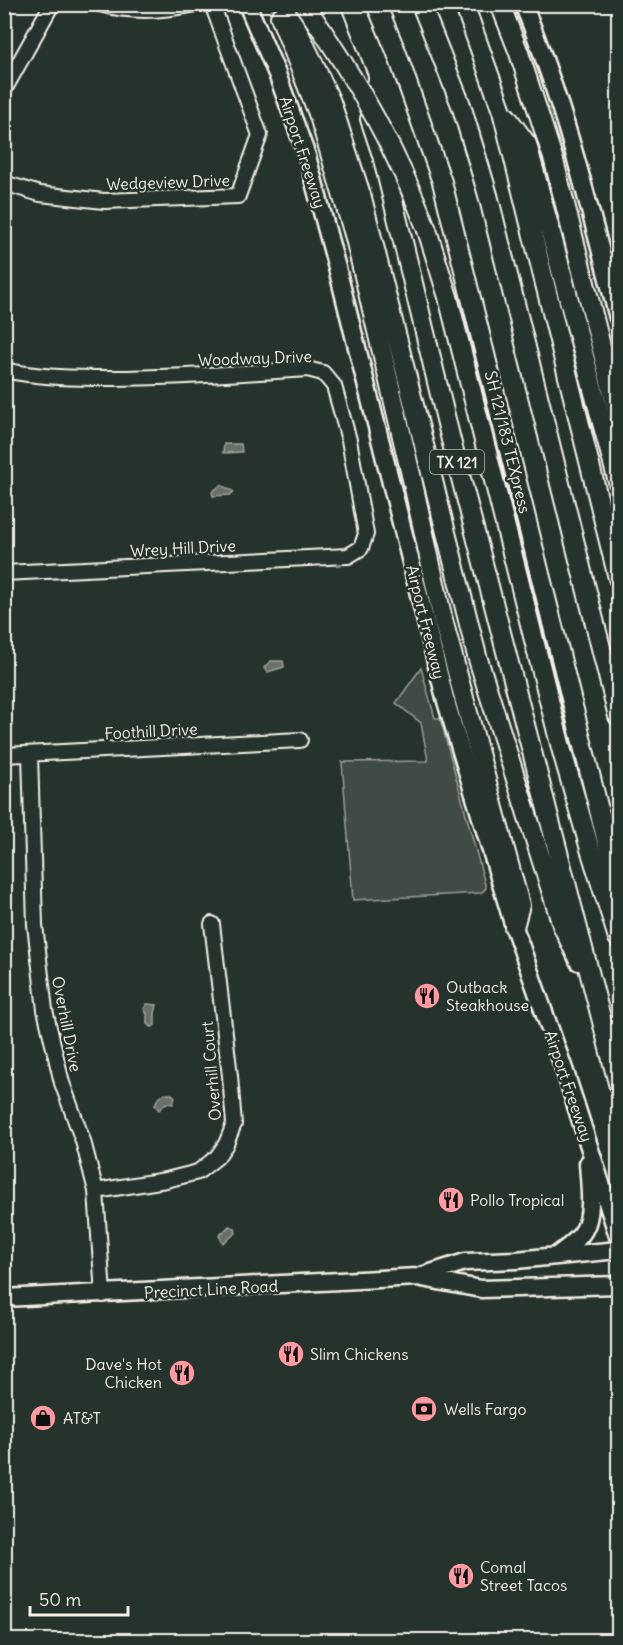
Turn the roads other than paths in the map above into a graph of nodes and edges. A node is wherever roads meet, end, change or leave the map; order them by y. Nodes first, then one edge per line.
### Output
1 (52, 4) edge
2 (100, 4) edge
3 (196, 4) edge
4 (212, 4) edge
5 (247, 4) edge
6 (274, 4) edge
7 (285, 4) edge
8 (304, 4) edge
9 (329, 4) edge
10 (376, 4) edge
11 (421, 4) edge
12 (464, 4) edge
13 (500, 4) edge
14 (523, 4) edge
15 (4, 90) edge
16 (502, 111) junction
17 (4, 183) edge
18 (606, 273) junction
19 (618, 291) edge
20 (618, 318) edge
21 (4, 370) edge
22 (618, 413) edge
23 (618, 482) edge
24 (361, 548) joint
25 (4, 573) edge
26 (618, 578) edge
27 (618, 716) edge
28 (300, 740) dead end
29 (30, 754) junction
30 (4, 755) edge
31 (618, 886) edge
32 (212, 924) dead end
33 (514, 927) junction
34 (618, 938) edge
35 (593, 988) junction
36 (618, 1083) edge
37 (586, 1138) junction
38 (601, 1185) junction
39 (96, 1191) junction
40 (618, 1199) edge
41 (618, 1236) edge
42 (618, 1250) edge
43 (555, 1256) junction
44 (418, 1277) junction
45 (618, 1285) edge
46 (103, 1294) junction
47 (4, 1298) edge

1 - 15 street
2 - 3 street
4 - 17 street, Wedgeview Drive
5 - 33 main road, Airport Freeway
6 - 33 highway
7 - 35 highway
8 - 34 highway, bridge
9 - 35 highway, TX 121
10 - 31 highway, SH 121/183 TEXpress
11 - 27 highway
12 - 16 highway
13 - 22 highway
14 - 18 main road
16 - 23 highway
16 - 26 highway
18 - 19 street
18 - 20 main road
21 - 24 street, Woodway Drive
24 - 25 street, Wrey Hill Drive
28 - 29 street, Foothill Drive
29 - 30 street, Foothill Drive
29 - 39 street, Overhill Drive
32 - 39 street, Overhill Court
33 - 37 main road, Airport Freeway
35 - 36 highway, TX 121
37 - 38 main road, Airport Freeway
37 - 43 main road
38 - 40 main road
38 - 41 main road, Airport Freeway
39 - 46 street, Overhill Drive
42 - 43 main road, Precinct Line Road
43 - 44 main road, Precinct Line Road
44 - 45 main road, Precinct Line Road
44 - 46 main road, Precinct Line Road
46 - 47 main road, Precinct Line Road

